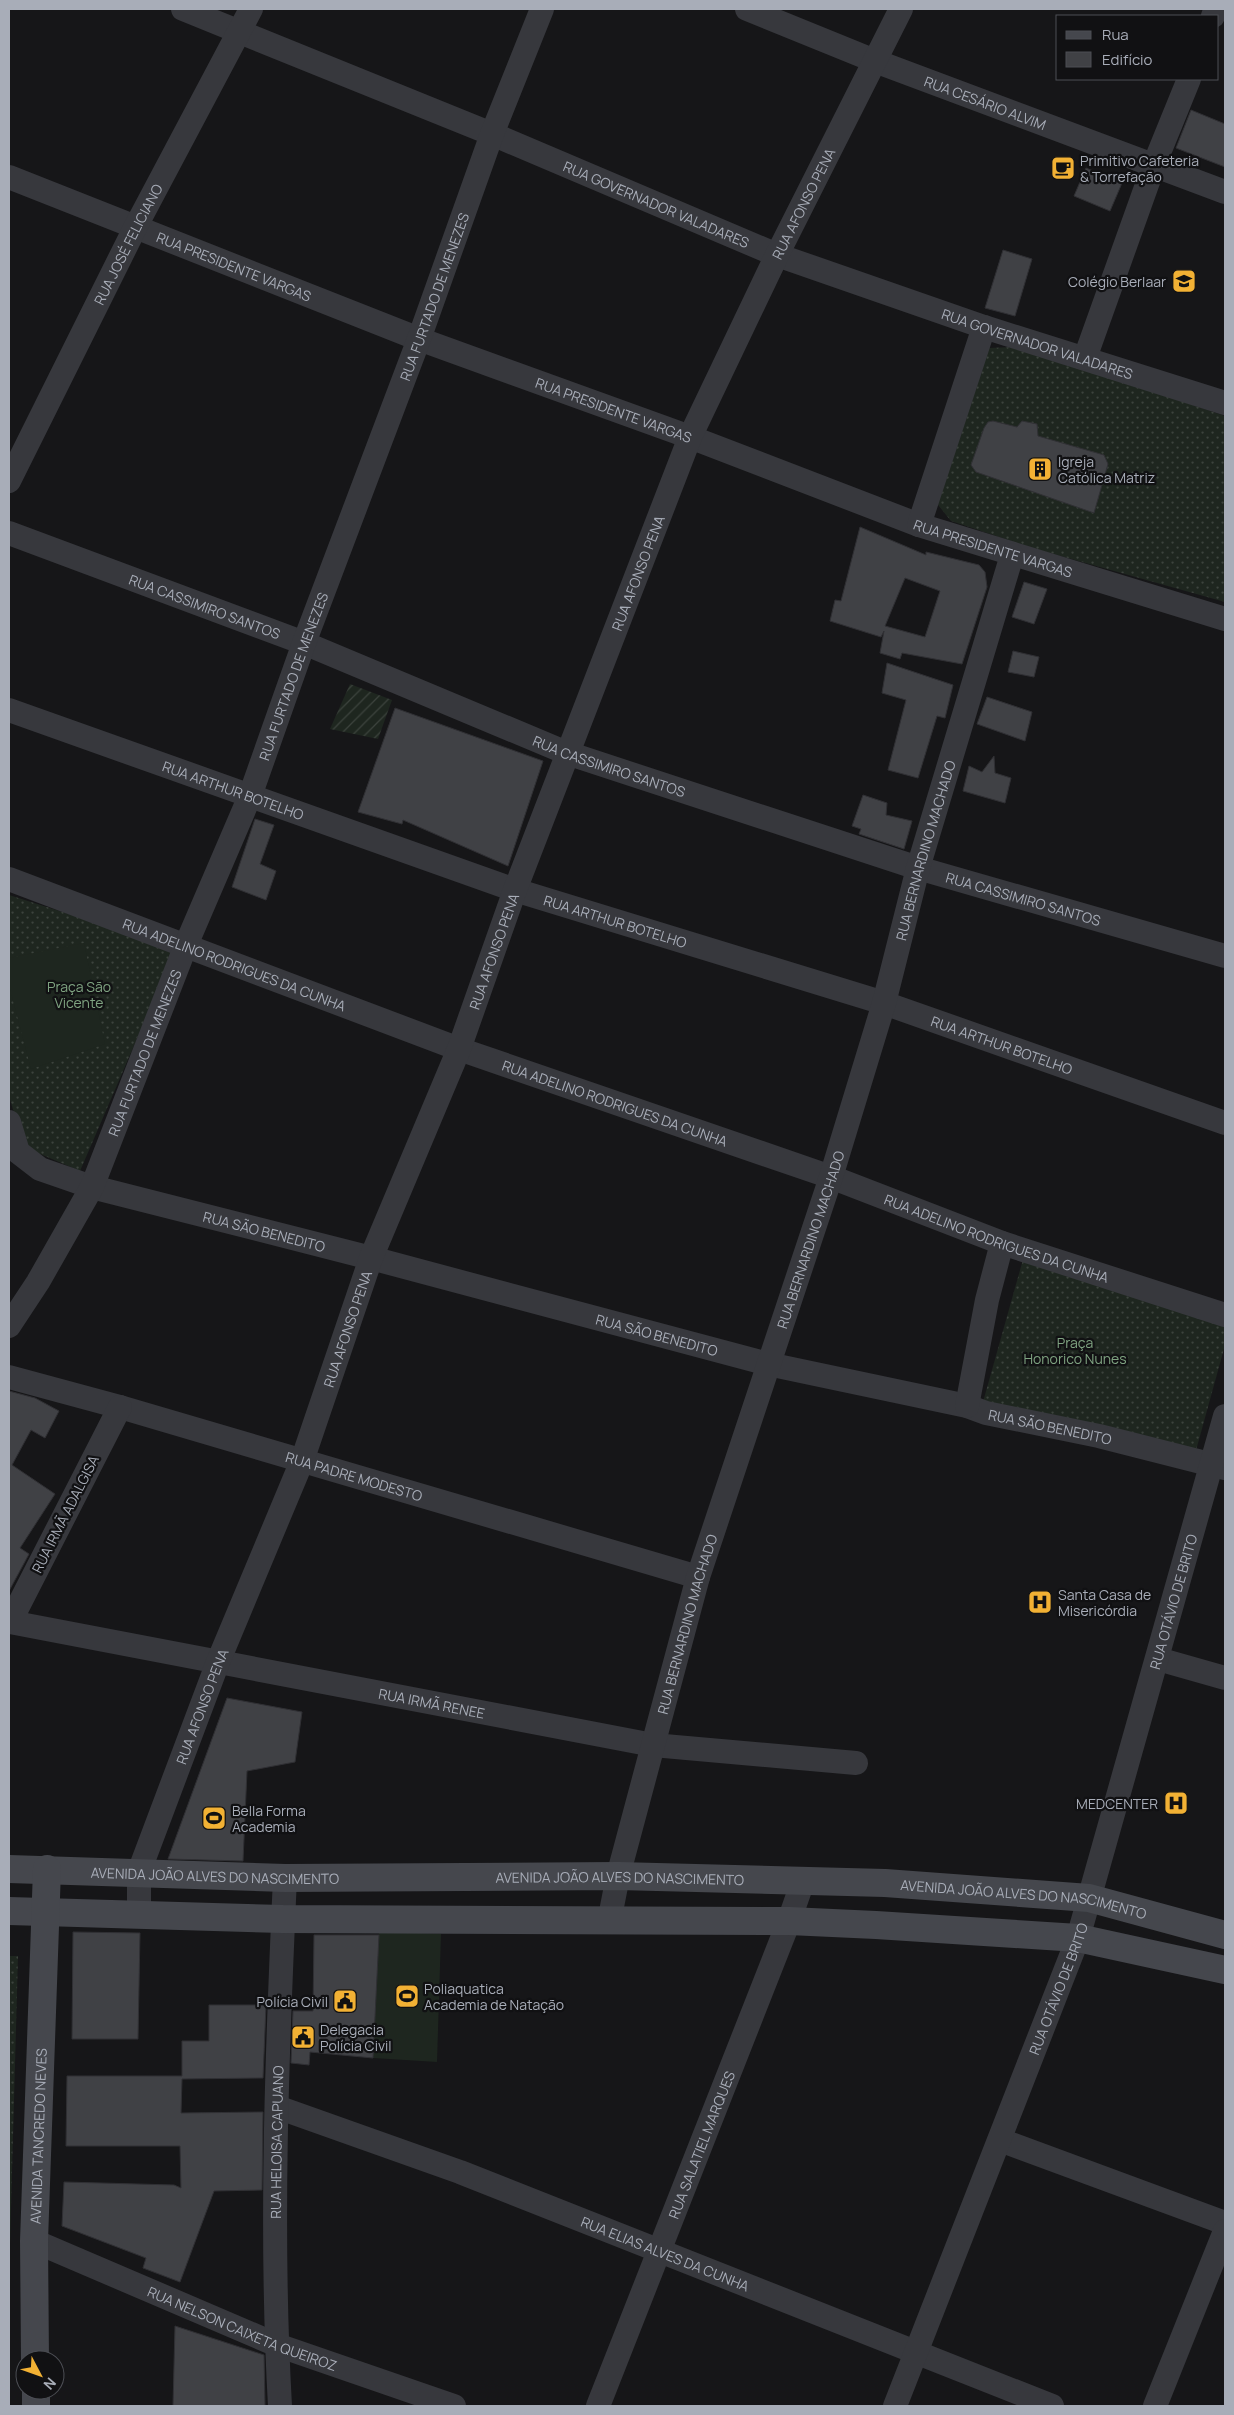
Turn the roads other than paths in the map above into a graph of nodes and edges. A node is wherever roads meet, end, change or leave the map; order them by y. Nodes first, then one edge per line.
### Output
1 (183, 9) edge
2 (251, 9) edge
3 (542, 9) edge
4 (746, 9) edge
5 (901, 9) edge
6 (240, 32) junction
7 (875, 61) junction
8 (1189, 80) edge
9 (492, 134) junction
10 (1154, 165) junction
11 (9, 177) edge
12 (1225, 192) edge
13 (136, 226) junction
14 (777, 255) junction
15 (984, 327) junction
16 (419, 339) junction
17 (1085, 358) junction
18 (1225, 403) edge
19 (690, 438) junction
20 (9, 481) edge
21 (919, 525) junction
22 (9, 533) edge
23 (1012, 555) junction
24 (1225, 619) edge
25 (304, 643) junction
26 (9, 710) edge
27 (567, 753) junction
28 (250, 796) junction
29 (918, 868) junction
30 (9, 879) edge
31 (515, 890) junction
32 (186, 945) junction
33 (1225, 956) edge
34 (884, 1003) junction
35 (459, 1049) junction
36 (9, 1122) edge
37 (1225, 1123) edge
38 (830, 1177) junction
39 (92, 1187) junction
40 (1002, 1243) junction
41 (371, 1258) junction
42 (1225, 1316) edge
43 (9, 1326) edge
44 (768, 1364) junction
45 (9, 1377) edge
46 (968, 1406) junction
47 (120, 1407) junction
48 (1225, 1416) edge
49 (302, 1462) junction
50 (1218, 1467) edge
51 (698, 1577) junction
52 (10, 1622) joint
53 (1158, 1659) junction
54 (218, 1662) junction
55 (1225, 1678) edge
56 (652, 1745) junction
57 (856, 1763) dead end
58 (9, 1869) edge
59 (46, 1869) junction
60 (139, 1872) junction
61 (618, 1876) junction
62 (285, 1878) junction
63 (803, 1881) junction
64 (885, 1884) junction
65 (1089, 1898) junction
66 (9, 1911) edge
67 (45, 1912) junction
68 (139, 1914) junction
69 (283, 1919) junction
70 (610, 1922) junction
71 (790, 1922) junction
72 (876, 1925) junction
73 (1225, 1935) edge
74 (1078, 1938) junction
75 (1225, 1970) edge
76 (277, 2107) junction
77 (1000, 2140) junction
78 (1225, 2222) edge
79 (1225, 2231) edge
80 (34, 2241) junction
81 (659, 2251) junction
82 (277, 2345) junction
83 (35, 2350) edge
84 (916, 2353) junction
85 (280, 2406) edge
86 (454, 2406) edge
87 (598, 2406) edge
88 (895, 2406) edge
89 (1052, 2406) edge
90 (1155, 2406) edge

1 - 6 street, RUA GOVERNADOR VALADARES
2 - 6 street, RUA JOSÉ FELICIANO
3 - 9 street, RUA FURTADO DE MENEZES
4 - 7 street, RUA CESÁRIO ALVIM
5 - 7 street, RUA AFONSO PENA
6 - 9 street, RUA GOVERNADOR VALADARES
6 - 13 street, RUA JOSÉ FELICIANO
7 - 10 street, RUA CESÁRIO ALVIM
7 - 14 street, RUA AFONSO PENA
8 - 10 street
9 - 14 street, RUA GOVERNADOR VALADARES
9 - 16 street, RUA FURTADO DE MENEZES
10 - 12 street, RUA CESÁRIO ALVIM
10 - 17 street
11 - 13 street, RUA PRESIDENTE VARGAS
13 - 16 street, RUA PRESIDENTE VARGAS
13 - 20 street, RUA JOSÉ FELICIANO
14 - 15 street, RUA GOVERNADOR VALADARES
14 - 19 street, RUA AFONSO PENA
15 - 17 street, RUA GOVERNADOR VALADARES
15 - 21 street
16 - 19 street, RUA PRESIDENTE VARGAS
16 - 25 street, RUA FURTADO DE MENEZES
17 - 18 street, RUA GOVERNADOR VALADARES
19 - 21 street, RUA PRESIDENTE VARGAS
19 - 27 street, RUA AFONSO PENA
21 - 23 street, RUA PRESIDENTE VARGAS
22 - 25 street, RUA CASSIMIRO SANTOS
23 - 24 street, RUA PRESIDENTE VARGAS
23 - 29 street, RUA BERNARDINO MACHADO
25 - 27 street, RUA CASSIMIRO SANTOS
25 - 28 street, RUA FURTADO DE MENEZES
26 - 28 street, RUA ARTHUR BOTELHO
27 - 29 street, RUA CASSIMIRO SANTOS
27 - 31 street, RUA AFONSO PENA
28 - 31 street, RUA ARTHUR BOTELHO
28 - 32 street, RUA FURTADO DE MENEZES
29 - 33 street, RUA CASSIMIRO SANTOS
29 - 34 street, RUA BERNARDINO MACHADO
30 - 32 street, RUA ADELINO RODRIGUES DA CUNHA
31 - 34 street, RUA ARTHUR BOTELHO
31 - 35 street, RUA AFONSO PENA
32 - 35 street, RUA ADELINO RODRIGUES DA CUNHA
32 - 39 street, RUA FURTADO DE MENEZES
34 - 37 street, RUA ARTHUR BOTELHO
34 - 38 street, RUA BERNARDINO MACHADO
35 - 38 street, RUA ADELINO RODRIGUES DA CUNHA
35 - 41 street, RUA AFONSO PENA
36 - 39 street, RUA SÃO BENEDITO
38 - 40 street, RUA ADELINO RODRIGUES DA CUNHA
38 - 44 street, RUA BERNARDINO MACHADO
39 - 41 street, RUA SÃO BENEDITO
39 - 43 street, RUA FURTADO DE MENEZES
40 - 42 street, RUA ADELINO RODRIGUES DA CUNHA
40 - 46 street
41 - 44 street, RUA SÃO BENEDITO
41 - 49 street, RUA AFONSO PENA
44 - 46 street, RUA SÃO BENEDITO
44 - 51 street, RUA BERNARDINO MACHADO
45 - 47 street, RUA PADRE MODESTO
46 - 50 street, RUA SÃO BENEDITO
47 - 49 street, RUA PADRE MODESTO
47 - 52 street, RUA IRMÃ ADALGISA
48 - 50 street, RUA OTÁVIO DE BRITO
49 - 51 street, RUA PADRE MODESTO
49 - 54 street, RUA AFONSO PENA
50 - 53 street, RUA OTÁVIO DE BRITO
51 - 56 street, RUA BERNARDINO MACHADO
52 - 54 street, RUA IRMÃ RENEE
53 - 55 street
53 - 65 street, RUA OTÁVIO DE BRITO
54 - 56 street, RUA IRMÃ RENEE
54 - 60 street, RUA AFONSO PENA
56 - 57 street, RUA IRMÃ RENEE
56 - 61 street, RUA BERNARDINO MACHADO
58 - 59 main road, AVENIDA JOÃO ALVES DO NASCIMENTO
59 - 60 main road, AVENIDA JOÃO ALVES DO NASCIMENTO
59 - 67 main road, AVENIDA TANCREDO NEVES
60 - 62 main road, AVENIDA JOÃO ALVES DO NASCIMENTO
60 - 68 street, RUA AFONSO PENA
61 - 62 main road, AVENIDA JOÃO ALVES DO NASCIMENTO
61 - 63 main road, AVENIDA JOÃO ALVES DO NASCIMENTO
61 - 70 street, RUA BERNARDINO MACHADO
62 - 69 street, RUA HELOISA CAPUANO
63 - 64 main road, AVENIDA JOÃO ALVES DO NASCIMENTO
63 - 71 street, RUA SALATIEL MARQUES
64 - 65 main road, AVENIDA JOÃO ALVES DO NASCIMENTO
64 - 72 main road
65 - 73 main road, AVENIDA JOÃO ALVES DO NASCIMENTO
65 - 74 street, RUA OTÁVIO DE BRITO
66 - 67 main road
67 - 68 main road
67 - 80 main road, AVENIDA TANCREDO NEVES
68 - 69 main road
69 - 70 main road
69 - 76 street, RUA HELOISA CAPUANO
70 - 71 main road
71 - 72 main road
71 - 81 street, RUA SALATIEL MARQUES
72 - 74 main road
74 - 75 main road
74 - 77 street, RUA OTÁVIO DE BRITO
76 - 81 street, RUA ELIAS ALVES DA CUNHA
76 - 82 street, RUA HELOISA CAPUANO
77 - 78 street
77 - 84 street, RUA OTÁVIO DE BRITO
79 - 90 street
80 - 82 street, RUA NELSON CAIXETA QUEIROZ
80 - 83 main road, AVENIDA TANCREDO NEVES
81 - 84 street, RUA ELIAS ALVES DA CUNHA
81 - 87 street, RUA SALATIEL MARQUES
82 - 85 street, RUA HELOISA CAPUANO
82 - 86 street, RUA NELSON CAIXETA QUEIROZ
84 - 88 street, RUA OTÁVIO DE BRITO
84 - 89 street, RUA ELIAS ALVES DA CUNHA

